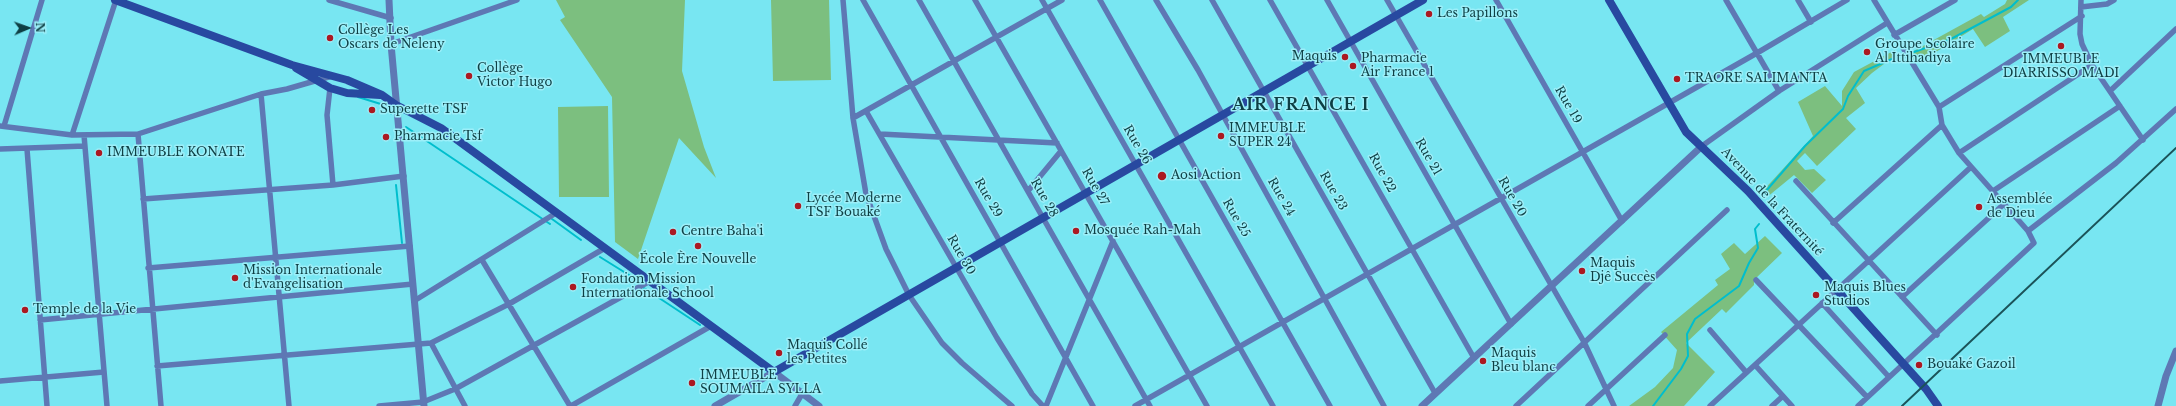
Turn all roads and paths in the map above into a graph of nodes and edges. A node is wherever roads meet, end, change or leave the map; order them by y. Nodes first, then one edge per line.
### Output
1 (42, 0) edge
2 (115, 0) edge
3 (329, 0) edge
4 (389, 0) edge
5 (517, 0) edge
6 (843, 0) edge
7 (863, 0) edge
8 (919, 0) edge
9 (975, 0) edge
10 (1042, 0) edge
11 (1062, 0) edge
12 (1100, 0) edge
13 (1156, 0) edge
14 (1212, 0) edge
15 (1270, 0) edge
16 (1327, 0) edge
17 (1387, 0) edge
18 (1423, 0) edge
19 (1496, 0) edge
20 (1609, 0) edge
21 (1726, 0) edge
22 (1798, 0) edge
23 (1848, 0) edge
24 (1874, 0) edge
25 (1955, 0) edge
26 (2081, 0) edge
27 (2114, 0) edge
28 (2081, 7) junction
29 (1047, 8) junction
30 (1396, 15) junction
31 (2082, 16) junction
32 (391, 18) junction
33 (1811, 22) junction
34 (1887, 23) junction
35 (2176, 29) edge
36 (1894, 35) junction
37 (996, 37) junction
38 (1350, 42) junction
39 (391, 44) junction
40 (1757, 53) junction
41 (954, 61) junction
42 (292, 65) junction
43 (2092, 65) junction
44 (1308, 66) junction
45 (334, 76) junction
46 (317, 82) junction
47 (911, 85) junction
48 (330, 88) junction
49 (1264, 91) junction
50 (1779, 91) junction
51 (2110, 91) junction
52 (261, 94) junction
53 (382, 95) junction
54 (1668, 104) junction
55 (396, 105) junction
56 (2120, 106) junction
57 (1939, 108) junction
58 (2176, 109) edge
59 (866, 110) junction
60 (1222, 116) junction
61 (853, 118) junction
62 (1942, 125) junction
63 (2, 126) edge
64 (138, 134) junction
65 (880, 134) junction
66 (72, 135) junction
67 (84, 135) junction
68 (941, 137) junction
69 (999, 140) junction
70 (1179, 140) junction
71 (2143, 140) junction
72 (1057, 143) junction
73 (84, 146) junction
74 (1702, 146) junction
75 (0, 149) edge
76 (27, 149) junction
77 (1062, 151) junction
78 (1582, 152) junction
79 (1959, 153) junction
80 (1136, 165) junction
81 (1971, 167) junction
82 (404, 176) junction
83 (1796, 181) dead end
84 (333, 185) junction
85 (269, 189) junction
86 (1028, 191) junction
87 (1993, 191) junction
88 (1086, 194) junction
89 (143, 199) junction
90 (1500, 199) junction
91 (2004, 204) junction
92 (1727, 210) dead end
93 (556, 213) junction
94 (1043, 218) junction
95 (1622, 222) junction
96 (1833, 223) junction
97 (1454, 225) junction
98 (2028, 231) junction
99 (1113, 241) junction
100 (1000, 242) junction
101 (410, 246) junction
102 (606, 248) junction
103 (1412, 249) junction
104 (274, 256) junction
105 (482, 260) junction
106 (1868, 260) junction
107 (148, 268) junction
108 (956, 268) junction
109 (1367, 274) junction
110 (1756, 280) dead end
111 (650, 281) junction
112 (413, 284) junction
113 (1551, 287) junction
114 (1836, 290) junction
115 (279, 295) junction
116 (909, 295) junction
117 (1902, 297) junction
118 (1090, 298) junction
119 (1325, 298) junction
120 (414, 300) junction
121 (1822, 303) junction
122 (509, 304) junction
123 (152, 310) junction
124 (99, 316) junction
125 (40, 320) junction
126 (1282, 322) junction
127 (1511, 324) junction
128 (1798, 324) junction
129 (712, 326) junction
130 (1710, 330) dead end
131 (1665, 335) dead end
132 (1937, 335) junction
133 (1584, 342) junction
134 (431, 343) junction
135 (418, 345) junction
136 (534, 346) junction
137 (1239, 347) junction
138 (2176, 351) edge
139 (284, 356) junction
140 (1065, 358) junction
141 (1474, 358) junction
142 (1904, 364) junction
143 (1755, 365) junction
144 (157, 366) junction
145 (104, 372) junction
146 (774, 372) junction
147 (1746, 372) junction
148 (1189, 375) junction
149 (44, 377) junction
150 (1889, 377) junction
151 (0, 381) edge
152 (455, 389) junction
153 (1606, 390) junction
154 (1435, 393) junction
155 (802, 394) junction
156 (1783, 396) junction
157 (1868, 397) junction
158 (1146, 400) junction
159 (424, 404) edge
160 (47, 406) edge
161 (107, 406) edge
162 (161, 406) edge
163 (288, 406) edge
164 (379, 406) edge
165 (465, 406) edge
166 (571, 406) edge
167 (715, 406) edge
168 (795, 406) edge
169 (819, 406) edge
170 (1012, 406) edge
171 (1042, 406) edge
172 (1046, 406) edge
173 (1093, 406) edge
174 (1135, 406) edge
175 (1150, 406) edge
176 (1206, 406) edge
177 (1273, 406) edge
178 (1330, 406) edge
179 (1384, 406) edge
180 (1422, 406) edge
181 (1516, 406) edge
182 (1588, 406) edge
183 (1614, 406) edge
184 (1710, 406) edge
185 (1772, 406) edge
186 (1792, 406) edge
187 (1858, 406) edge
188 (1938, 406) edge
189 (2158, 406) edge

1 - 63 street
2 - 42 main road
2 - 66 street
3 - 32 street
4 - 32 street
5 - 39 street
6 - 61 street
7 - 47 street, Rue 29
8 - 41 street, Rue 28
9 - 37 street, Rue 27
10 - 29 street, Rue 26
11 - 29 street
12 - 70 street, Rue 25
13 - 60 street, Rue 24
14 - 49 street, Rue 23
15 - 44 street, Rue 22
16 - 38 street, Rue 21
17 - 30 street, Rue 20
18 - 30 main road
19 - 78 street, Rue 19
20 - 54 main road, Avenue de la Fraternité
21 - 40 street
22 - 33 street
23 - 33 street
24 - 34 street
25 - 36 street
26 - 28 street
27 - 28 street
28 - 31 street
29 - 37 street
29 - 80 street, Rue 26
30 - 38 main road
30 - 90 street, Rue 20
31 - 43 street
31 - 57 street
32 - 39 street
33 - 40 street
34 - 36 street
34 - 50 street
35 - 51 street
36 - 57 street
37 - 41 street
37 - 72 street, Rue 27
38 - 44 main road
38 - 97 street, Rue 21
39 - 55 street
40 - 50 street
40 - 54 street
41 - 47 street
41 - 69 street, Rue 28
42 - 45 main road
42 - 46 main road
43 - 51 street
43 - 79 street
44 - 49 main road
44 - 103 street, Rue 22
45 - 46 street
45 - 53 main road
46 - 48 main road
46 - 52 street
47 - 59 street
47 - 68 street, Rue 29
48 - 53 main road
48 - 84 street
49 - 60 main road
49 - 109 street, Rue 23
50 - 74 street
51 - 56 street
52 - 64 street
52 - 85 street
53 - 55 main road
54 - 74 main road, Avenue de la Fraternité
54 - 78 street
55 - 82 street
55 - 93 main road
56 - 71 street
56 - 87 street
57 - 62 street
58 - 71 street
59 - 61 street
59 - 65 street, Rue 30
60 - 70 main road
60 - 119 street, Rue 24
61 - 116 street
62 - 79 street
62 - 96 street
63 - 66 street
64 - 67 street
64 - 89 street
65 - 68 street
65 - 108 street, Rue 30
66 - 67 street
67 - 73 street
68 - 69 street
68 - 100 street, Rue 29
69 - 72 street
69 - 86 street, Rue 28
70 - 80 main road
70 - 126 street, Rue 25
71 - 98 street
72 - 77 street, Rue 27
73 - 76 street
73 - 124 street
74 - 95 street
74 - 114 main road, Avenue de la Fraternité
75 - 76 street
76 - 125 street
77 - 86 street
77 - 88 street, Rue 27
78 - 90 street
78 - 95 street, Rue 19
79 - 81 street
80 - 88 main road
80 - 137 street, Rue 26
81 - 87 street
81 - 106 street
82 - 84 street
82 - 101 street
83 - 96 street
84 - 85 street
85 - 89 street
85 - 104 street
86 - 94 street, Rue 28
87 - 91 street
88 - 94 main road
88 - 99 street, Rue 27
89 - 107 street
90 - 97 street
90 - 113 street, Rue 20
91 - 98 street
91 - 117 street
92 - 133 street
93 - 102 main road
93 - 105 street
94 - 100 main road
94 - 118 street, Rue 28
95 - 113 street
96 - 106 street
97 - 103 street
97 - 127 street, Rue 21
98 - 132 street
99 - 118 street
99 - 148 street, Rue 27
100 - 108 main road
100 - 140 street, Rue 29
101 - 104 street
101 - 112 street
102 - 111 main road
102 - 122 street
103 - 109 street
103 - 141 street, Rue 22
104 - 107 street
104 - 115 street
105 - 120 street
105 - 122 street
106 - 114 street
106 - 117 street
107 - 123 street
108 - 116 main road
108 - 171 street, Rue 30
109 - 119 street
109 - 154 street, Rue 23
110 - 128 street
111 - 129 main road
111 - 136 street
112 - 115 street
112 - 120 street
113 - 127 street
113 - 133 street, Rue 20
114 - 121 street
114 - 142 main road, Avenue de la Fraternité
115 - 123 street
115 - 139 street
116 - 146 main road
116 - 170 street
117 - 132 street
118 - 140 street
118 - 158 street, Rue 28
119 - 126 street
119 - 179 street, Rue 24
120 - 135 street
121 - 128 street
121 - 150 street
122 - 134 street
122 - 136 street
123 - 124 street
123 - 144 street
124 - 125 street
124 - 145 street
125 - 149 street
126 - 137 street
126 - 178 street, Rue 25
127 - 141 street
128 - 143 street
128 - 157 street
129 - 146 main road
129 - 166 street
130 - 147 street
131 - 153 street
132 - 142 street
133 - 153 street, Rue 20
133 - 181 street
134 - 135 street
134 - 152 street
135 - 139 street
135 - 159 street
136 - 152 street
136 - 166 street
137 - 148 street
137 - 177 street, Rue 26
138 - 189 street
139 - 144 street
139 - 163 street
140 - 172 street
140 - 173 street, Rue 29
141 - 154 street
142 - 150 street
142 - 188 main road, Avenue de la Fraternité
143 - 147 street
143 - 156 street
144 - 162 street
145 - 149 street
145 - 161 street
146 - 155 street
146 - 167 street
147 - 184 street
148 - 158 street
148 - 176 street, Rue 27
149 - 151 street
149 - 160 street
150 - 157 street
152 - 159 street
152 - 165 street
153 - 182 street
153 - 183 street, Rue 20
154 - 180 street
155 - 168 street
155 - 169 street
156 - 185 street
156 - 186 street
157 - 187 street
158 - 174 street
158 - 175 street, Rue 28
159 - 164 street

